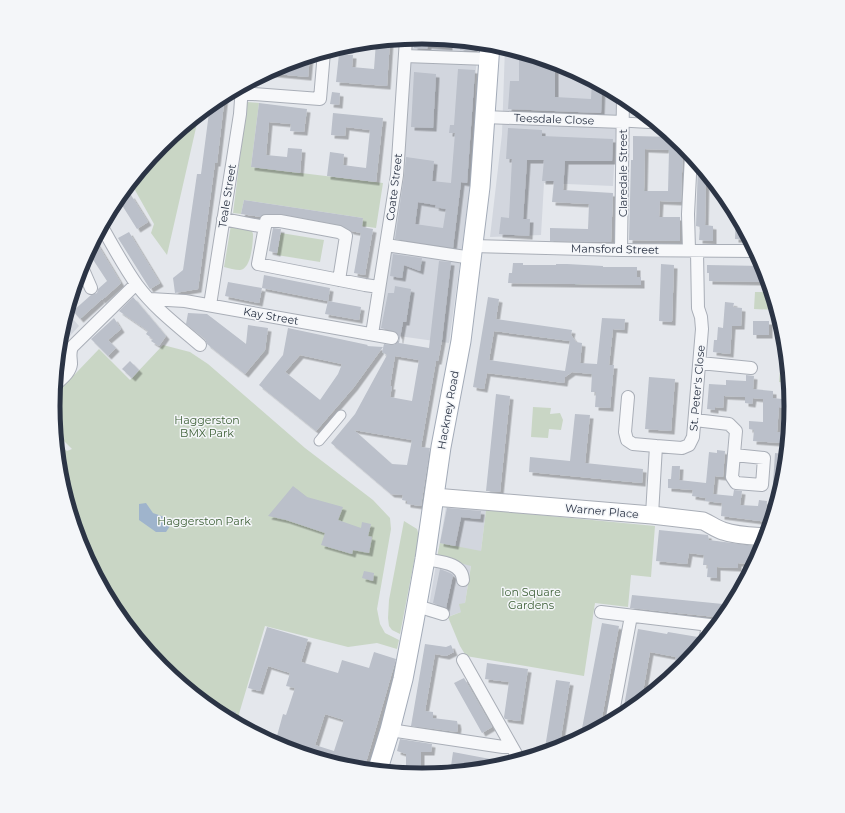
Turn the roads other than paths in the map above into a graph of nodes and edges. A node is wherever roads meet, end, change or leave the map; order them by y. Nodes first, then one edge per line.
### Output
1 (406, 45) edge
2 (489, 52) edge
3 (405, 56) junction
4 (324, 58) edge
5 (247, 90) edge
6 (242, 93) edge
7 (623, 104) edge
8 (484, 117) junction
9 (623, 122) junction
10 (649, 123) edge
11 (691, 162) edge
12 (223, 219) junction
13 (265, 227) junction
14 (105, 232) edge
15 (386, 245) junction
16 (621, 250) junction
17 (693, 250) junction
18 (750, 251) edge
19 (473, 252) junction
20 (85, 275) edge
21 (339, 280) junction
22 (136, 284) junction
23 (379, 287) junction
24 (91, 288) dead end
25 (150, 300) junction
26 (210, 305) junction
27 (372, 334) junction
28 (392, 338) dead end
29 (200, 345) dead end
30 (700, 363) junction
31 (750, 368) dead end
32 (61, 379) edge
33 (628, 397) dead end
34 (341, 415) dead end
35 (695, 420) junction
36 (319, 441) dead end
37 (656, 446) junction
38 (734, 455) dead end
39 (434, 497) junction
40 (652, 515) junction
41 (761, 536) edge
42 (425, 559) junction
43 (463, 580) dead end
44 (417, 606) junction
45 (601, 612) dead end
46 (442, 614) dead end
47 (631, 616) junction
48 (712, 625) edge
49 (463, 660) dead end
50 (613, 715) edge
51 (390, 730) junction
52 (512, 747) junction
53 (517, 757) edge
54 (379, 766) edge

1 - 3 street, Coate Street
2 - 3 street
2 - 8 main road, Hackney Road
3 - 15 street, Coate Street
4 - 5 street
6 - 12 street, Teale Street
7 - 9 street, Claredale Street
8 - 9 street, Teesdale Close
8 - 19 main road, Hackney Road
9 - 10 street
9 - 16 street, Claredale Street
11 - 17 street, St. Peter's Close
12 - 13 street
12 - 26 street, Teale Street
13 - 21 street
13 - 21 street
14 - 22 street
15 - 19 street, Mansford Street
15 - 23 street, Coate Street
16 - 17 street, Mansford Street
16 - 19 street, Mansford Street
17 - 18 street, Mansford Street
17 - 30 street, St. Peter's Close
19 - 39 main road, Hackney Road
20 - 24 street
21 - 23 street
22 - 25 street
22 - 32 street
23 - 27 street, Coate Street
25 - 26 street, Kay Street
25 - 29 street
26 - 27 street, Kay Street
27 - 28 street, Kay Street
30 - 31 street
30 - 35 street, St. Peter's Close
33 - 37 street
34 - 36 street
35 - 37 street, St. Peter's Close
35 - 38 street
37 - 40 street
39 - 40 main road, Warner Place
39 - 42 main road, Hackney Road
40 - 41 main road, Warner Place
42 - 43 street
42 - 44 main road, Hackney Road
44 - 46 street
44 - 51 main road, Hackney Road
45 - 47 street
47 - 48 street
47 - 50 street
49 - 52 street
51 - 52 street
51 - 54 main road, Hackney Road
52 - 53 street

